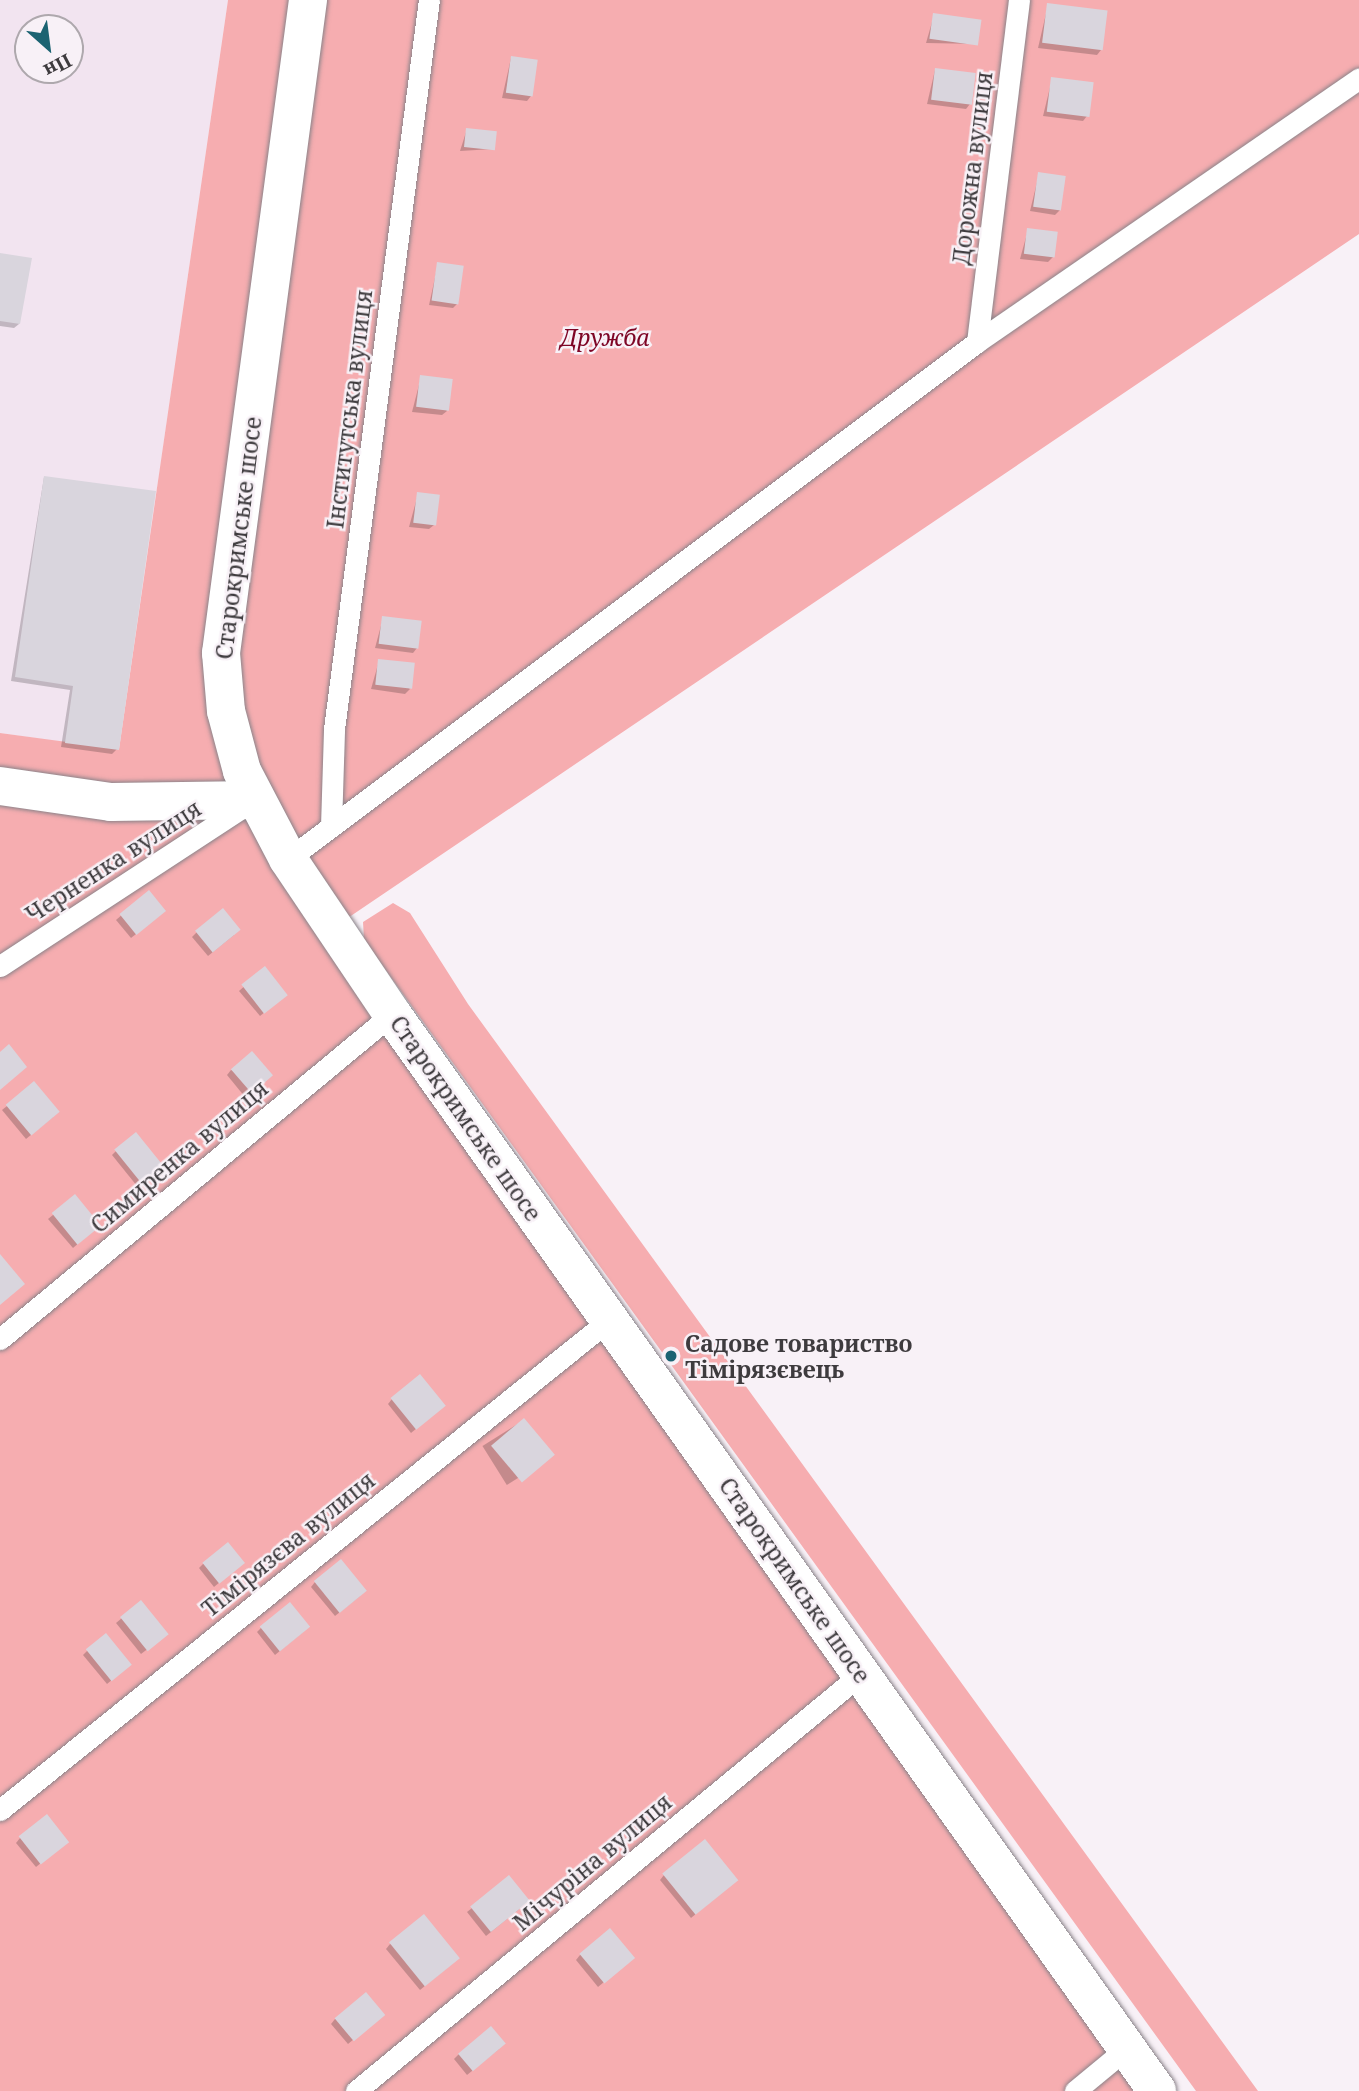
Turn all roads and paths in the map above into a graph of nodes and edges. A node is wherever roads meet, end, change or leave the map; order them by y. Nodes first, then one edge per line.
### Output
1 (308, 0) edge
2 (429, 0) edge
3 (1019, 0) edge
4 (1359, 78) edge
5 (977, 342) junction
6 (0, 786) edge
7 (254, 800) junction
8 (331, 826) junction
9 (288, 859) junction
10 (0, 966) edge
11 (392, 1014) junction
12 (609, 1320) junction
13 (0, 1339) edge
14 (861, 1674) junction
15 (0, 1810) edge
16 (1127, 2048) junction
17 (356, 2091) edge
18 (1075, 2091) edge
19 (1157, 2091) edge

1 - 7 street, Старокримське шосе
2 - 8 lane, Інститутська вулиця
3 - 5 lane, Дорожна вулиця
4 - 5 lane
5 - 8 lane
6 - 7 street
7 - 9 street, Старокримське шосе
7 - 10 lane, Черненка вулиця
8 - 9 lane
9 - 11 street, Старокримське шосе
11 - 12 street, Старокримське шосе
11 - 13 lane, Симиренка вулиця
12 - 14 street, Старокримське шосе
12 - 15 lane, Тімірязєва вулиця
14 - 16 street, Старокримське шосе
14 - 17 lane, Мічуріна вулиця
16 - 18 lane
16 - 19 street, Старокримське шосе

